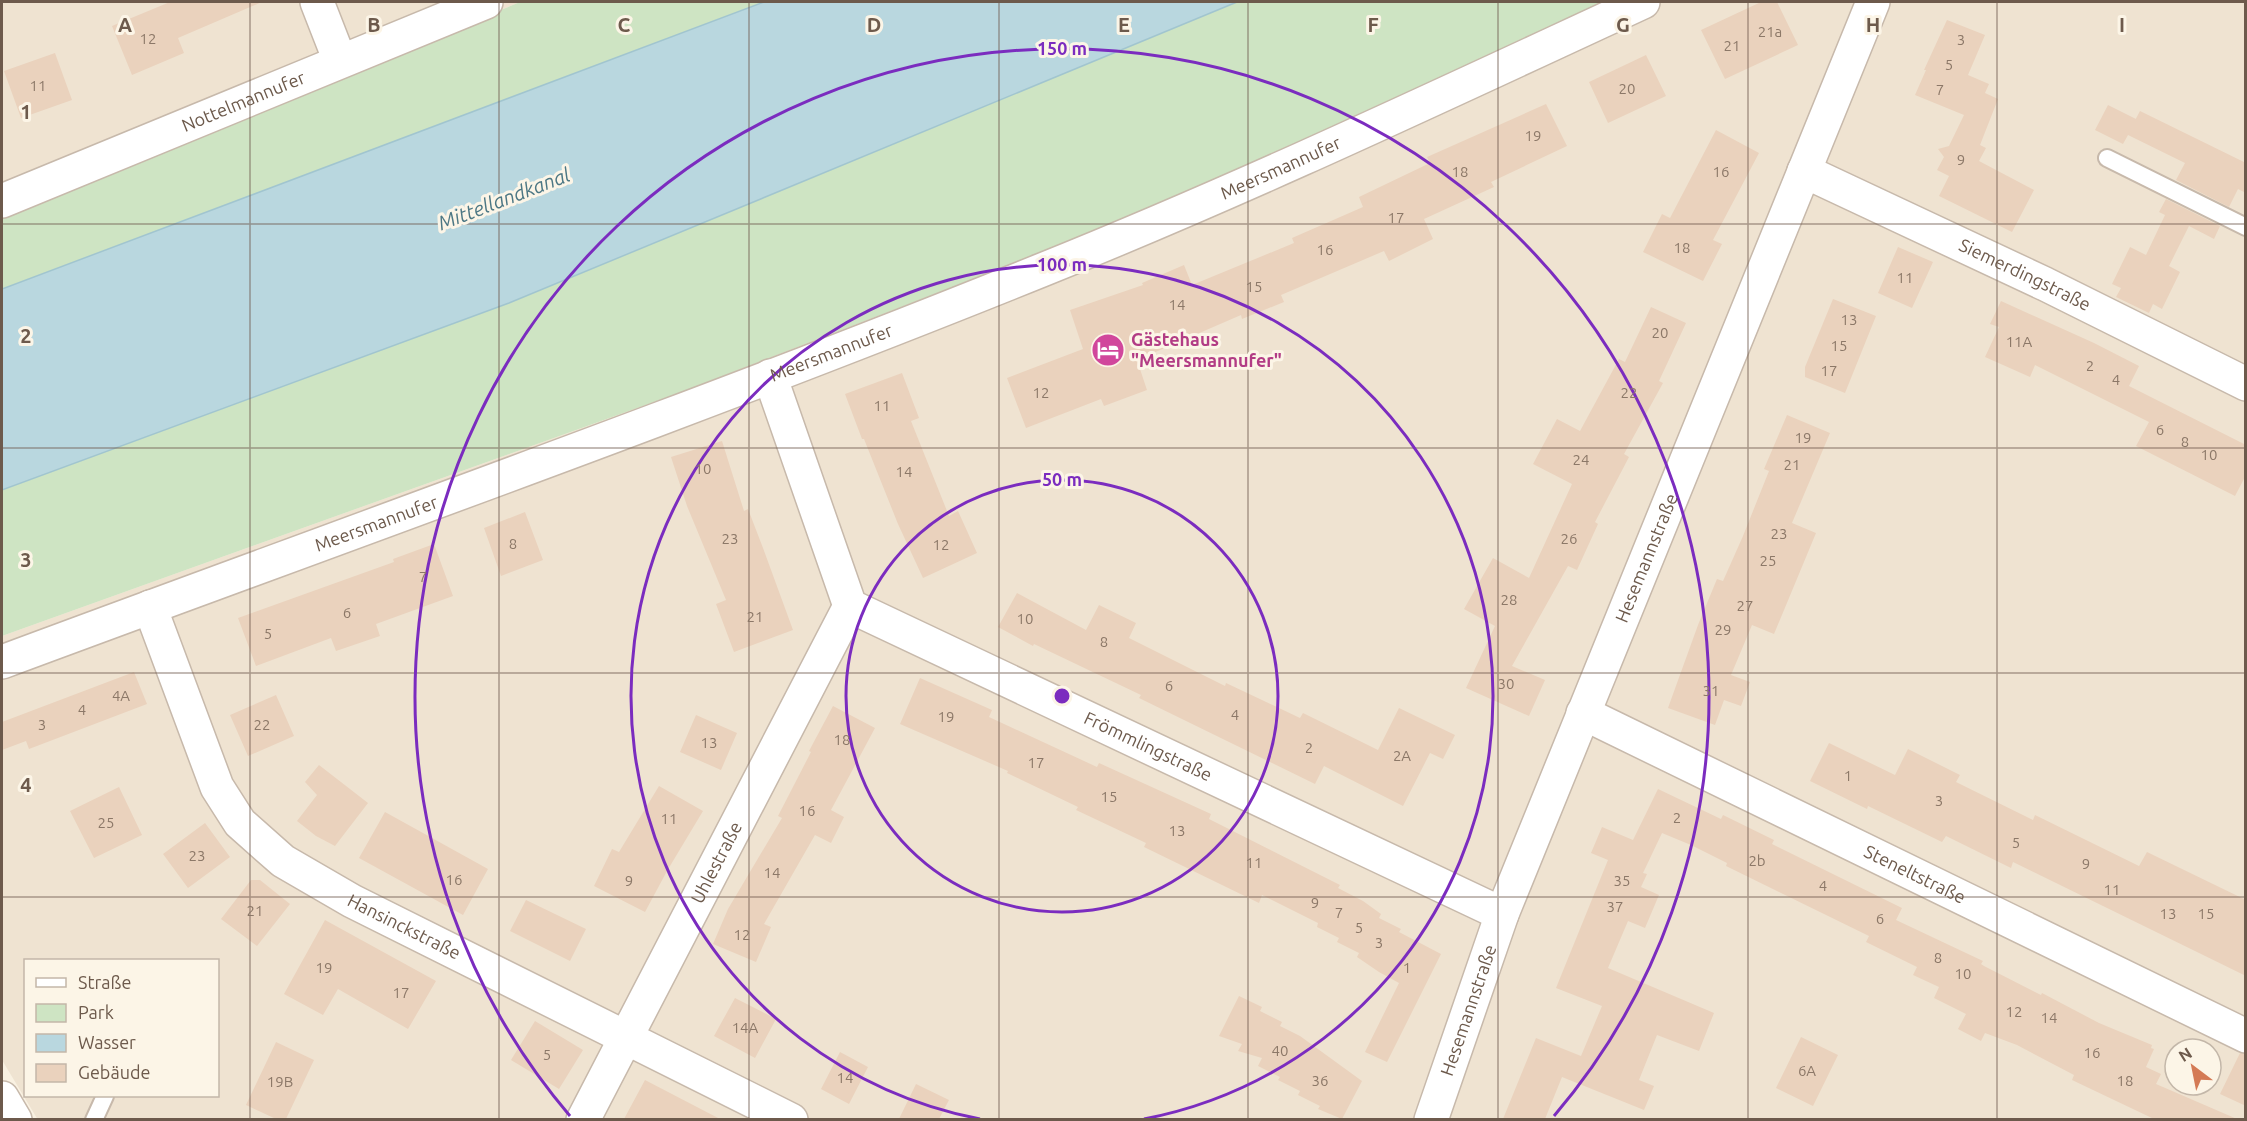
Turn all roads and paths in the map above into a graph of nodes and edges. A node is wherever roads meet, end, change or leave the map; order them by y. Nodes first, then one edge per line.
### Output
1 (317, 2) edge
2 (486, 2) edge
3 (1643, 2) edge
4 (1873, 2) edge
5 (340, 61) junction
6 (2107, 158) dead end
7 (1804, 171) junction
8 (2, 201) edge
9 (2246, 226) edge
10 (770, 376) junction
11 (2246, 384) edge
12 (850, 606) junction
13 (150, 607) junction
14 (2, 662) edge
15 (1583, 713) junction
16 (1502, 914) junction
17 (625, 1035) junction
18 (2246, 1036) edge
19 (104, 1097) edge
20 (2, 1098) edge
21 (15, 1119) edge
22 (94, 1119) edge
23 (583, 1119) edge
24 (791, 1119) edge
25 (1431, 1119) edge

1 - 5 street
2 - 5 street, Nottelmannufer
3 - 10 street, Meersmannufer
4 - 7 street, Hesemannstraße
5 - 8 street, Nottelmannufer
6 - 9 lane
7 - 11 street, Siemerdingstraße
7 - 15 street, Hesemannstraße
10 - 12 street
10 - 13 street, Meersmannufer
12 - 16 street, Frömmlingstraße
12 - 17 street, Uhlestraße
13 - 14 street, Meersmannufer
13 - 17 street, Hansinckstraße
15 - 16 street, Hesemannstraße
15 - 18 street, Steneltstraße
16 - 25 street, Hesemannstraße
17 - 23 street, Uhlestraße
17 - 24 street, Hansinckstraße
19 - 22 lane
20 - 21 street

